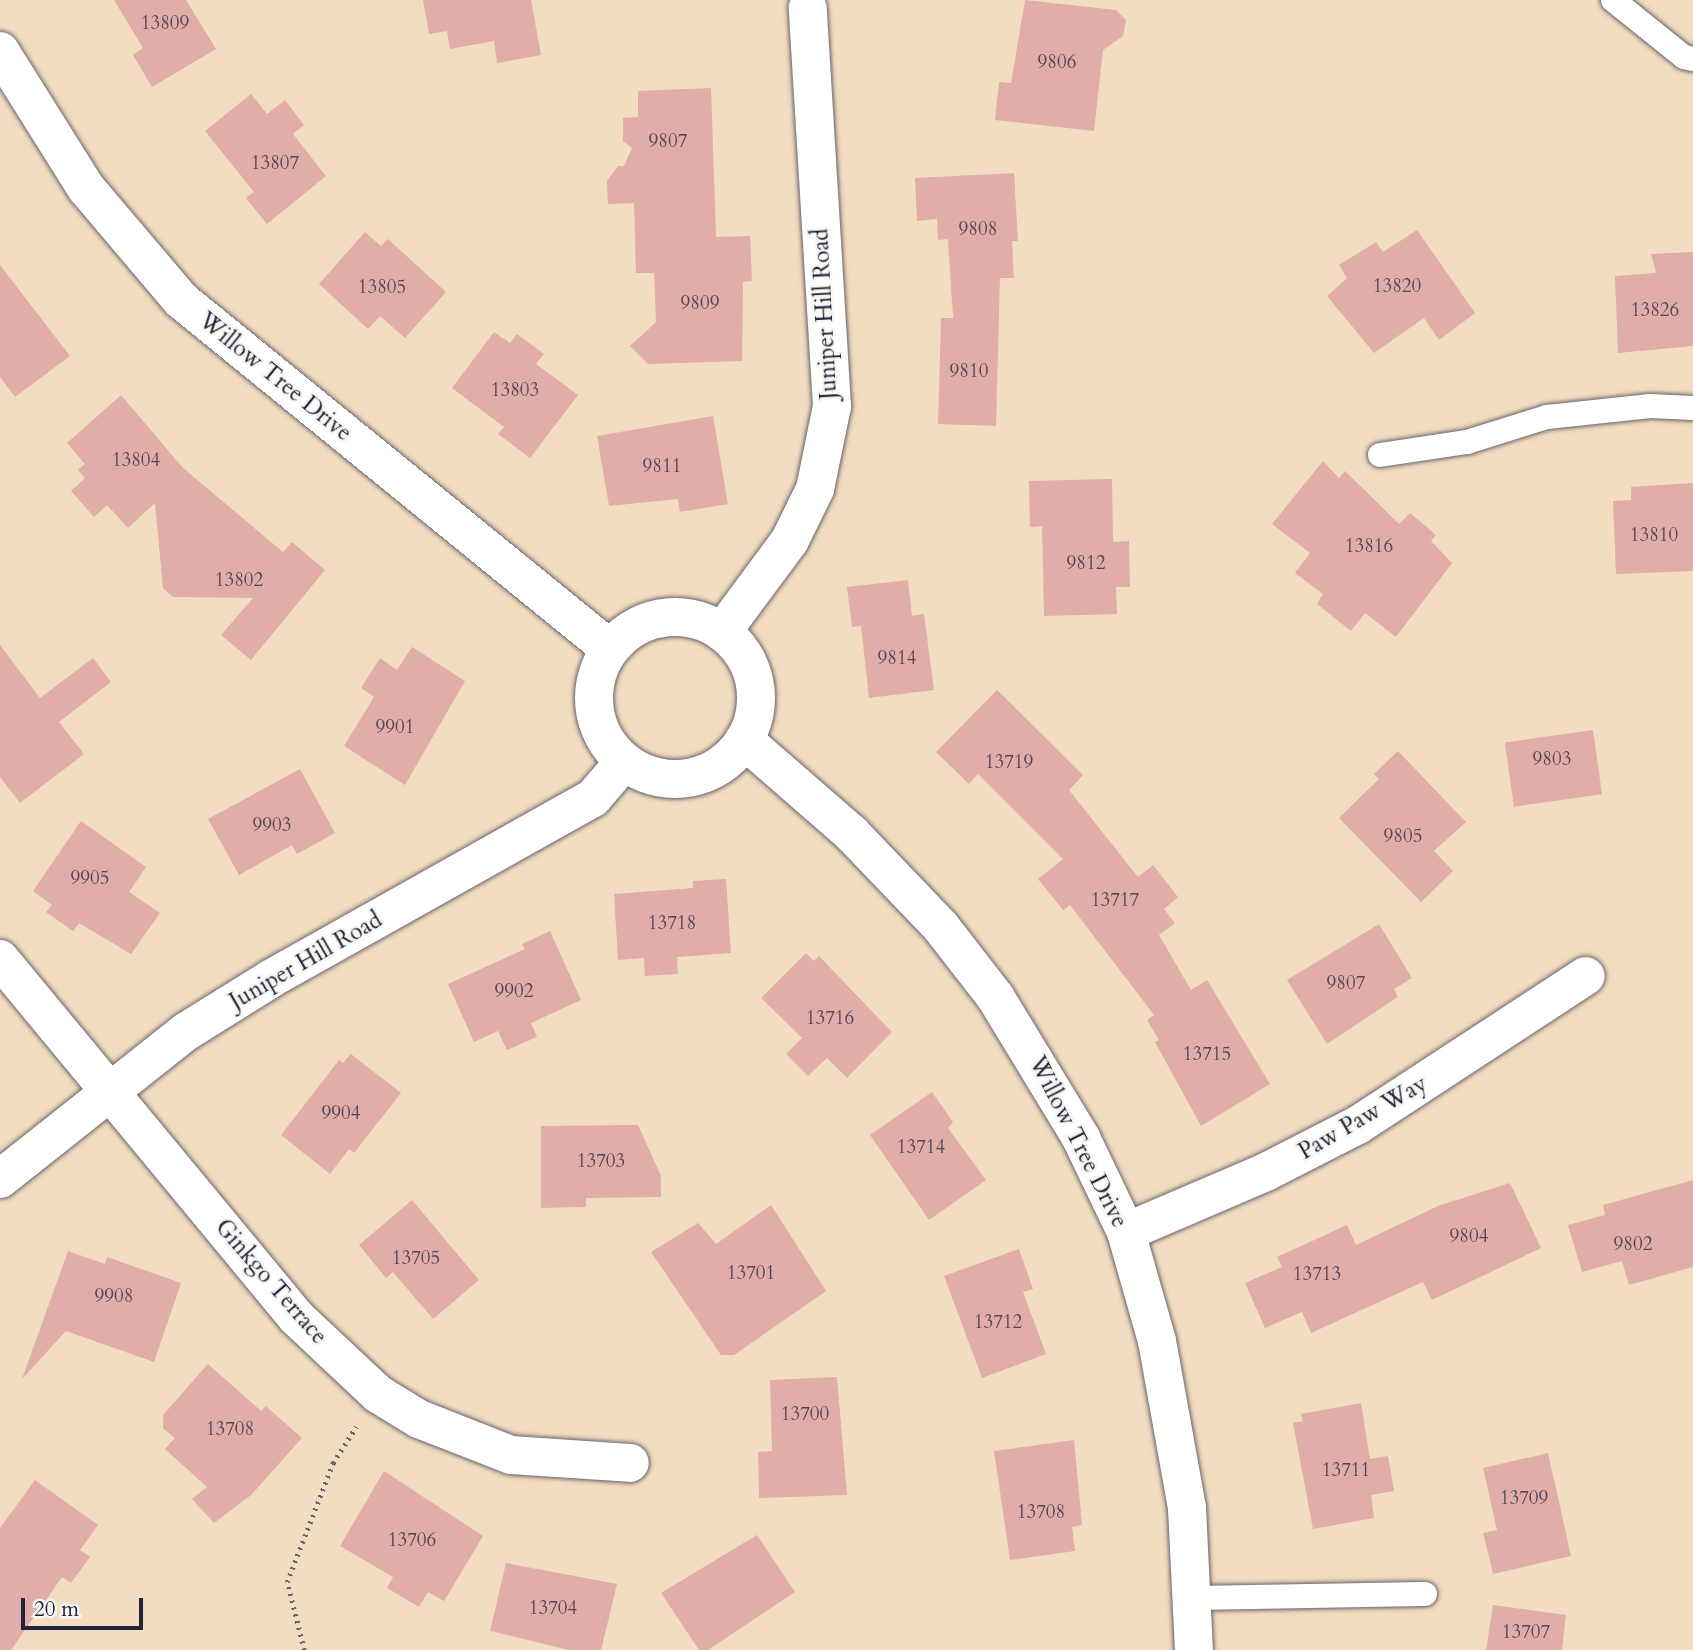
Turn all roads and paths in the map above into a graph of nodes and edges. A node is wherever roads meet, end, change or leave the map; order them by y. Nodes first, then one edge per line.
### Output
1 (1613, 0) edge
2 (808, 8) dead end
3 (0, 51) edge
4 (1693, 59) edge
5 (1693, 408) edge
6 (1380, 455) dead end
7 (722, 632) junction
8 (610, 649) junction
9 (744, 740) junction
10 (624, 762) junction
11 (0, 959) edge
12 (1586, 976) dead end
13 (111, 1090) junction
14 (0, 1179) edge
15 (1126, 1232) junction
16 (377, 1394) junction
17 (630, 1463) dead end
18 (1424, 1594) dead end
19 (1193, 1598) junction
20 (304, 1650) edge
21 (1194, 1650) edge

1 - 4 lane
2 - 7 street, Juniper Hill Road
3 - 8 street, Willow Tree Drive
5 - 6 lane
7 - 8 street
7 - 9 street
8 - 10 street
9 - 10 street
9 - 15 street, Willow Tree Drive
10 - 13 street, Juniper Hill Road
11 - 13 street, Ginkgo Terrace
12 - 15 street, Paw Paw Way
13 - 14 street, Juniper Hill Road
13 - 16 street, Ginkgo Terrace
15 - 19 street, Willow Tree Drive
16 - 17 street, Ginkgo Terrace
16 - 20 path
18 - 19 lane
19 - 21 street, Willow Tree Drive

